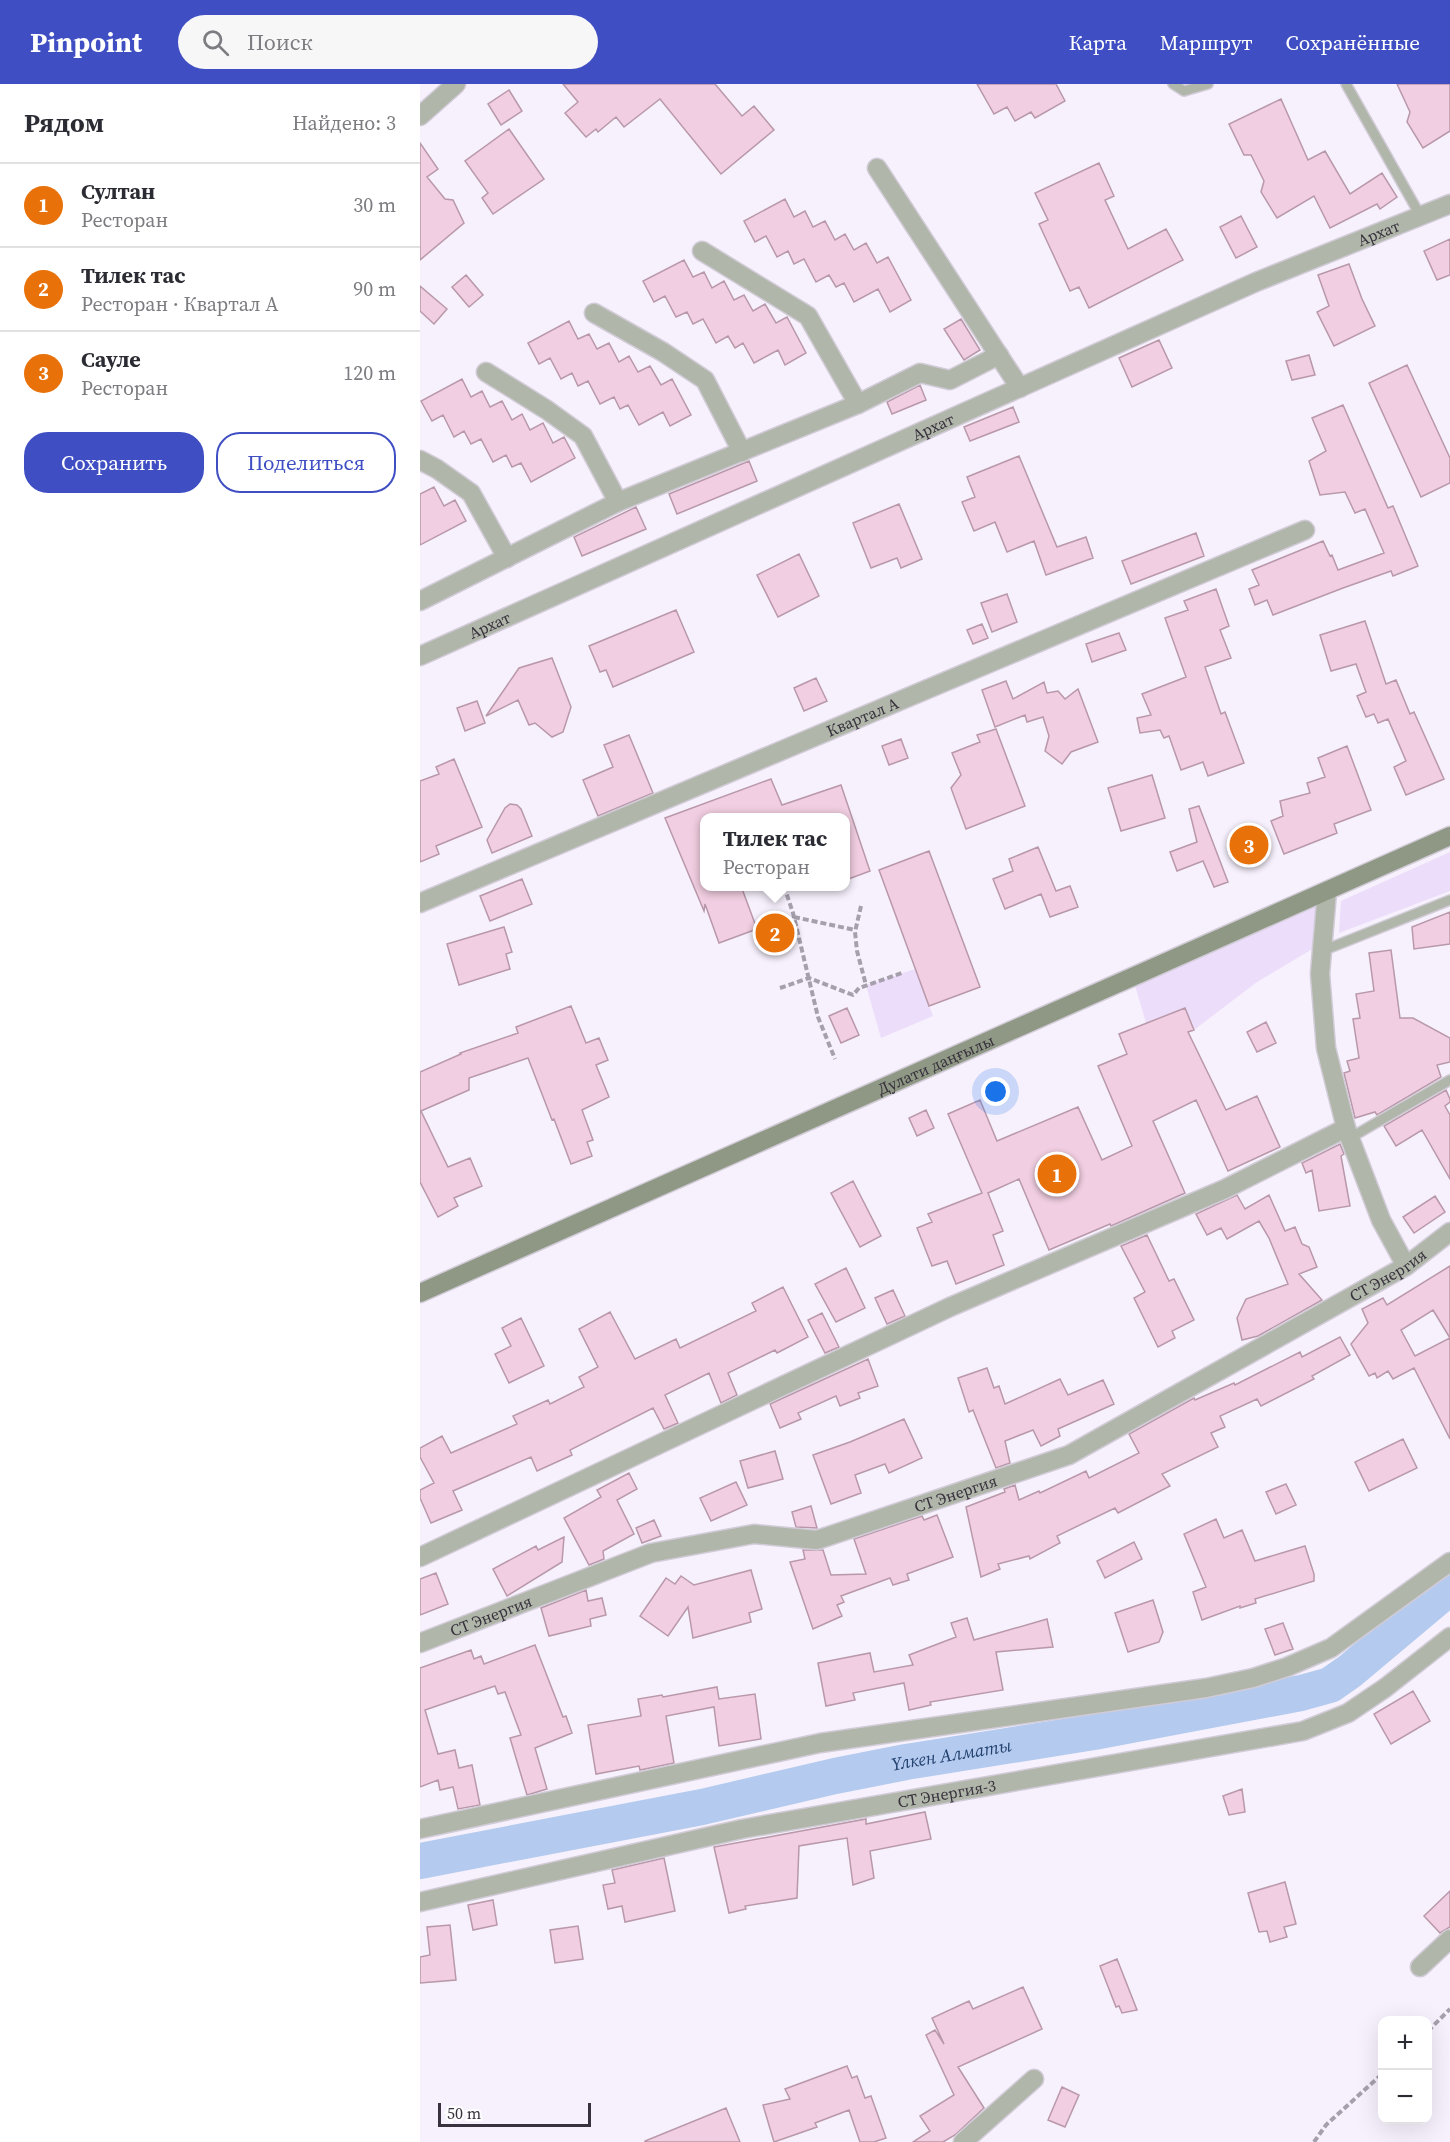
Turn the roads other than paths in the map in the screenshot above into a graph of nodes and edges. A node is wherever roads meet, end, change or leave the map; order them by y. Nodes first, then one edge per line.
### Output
1 (456, 84) edge
2 (1173, 84) edge
3 (1208, 84) edge
4 (1346, 84) edge
5 (420, 116) edge
6 (877, 168) dead end
7 (1450, 204) edge
8 (1420, 215) junction
9 (702, 251) dead end
10 (594, 313) dead end
11 (999, 355) junction
12 (486, 372) dead end
13 (1020, 388) junction
14 (858, 404) junction
15 (742, 452) junction
16 (420, 460) edge
17 (618, 502) junction
18 (1305, 530) dead end
19 (507, 558) junction
20 (420, 601) edge
21 (420, 656) edge
22 (1450, 836) edge
23 (1327, 891) junction
24 (1450, 900) edge
25 (420, 903) edge
26 (1322, 951) junction
27 (1450, 1080) edge
28 (1348, 1133) junction
29 (1450, 1232) edge
30 (1406, 1266) junction
31 (420, 1293) edge
32 (420, 1557) edge
33 (1450, 1562) edge
34 (1450, 1636) edge
35 (420, 1643) edge
36 (420, 1829) edge
37 (420, 1902) edge
38 (1450, 1939) edge
39 (1420, 1967) dead end
40 (1034, 2079) dead end
41 (963, 2142) edge

1 - 5 street
2 - 3 lane
4 - 8 lane
6 - 11 street
7 - 8 street, Архат
8 - 13 street, Архат
9 - 14 street
10 - 15 street
11 - 13 street
11 - 14 street
12 - 17 street
13 - 21 street, Архат
14 - 15 street
15 - 17 street
16 - 19 street
17 - 19 street
18 - 25 street, Квартал А
19 - 20 street
22 - 23 main road, Дулати даңғылы
23 - 26 street
23 - 31 main road, Дулати даңғылы
24 - 26 lane
26 - 28 street
27 - 28 lane
28 - 30 street
28 - 32 street
29 - 30 street, СТ Энергия
30 - 35 street, СТ Энергия
33 - 36 street
34 - 37 street, СТ Энергия-3
38 - 39 street
40 - 41 street

